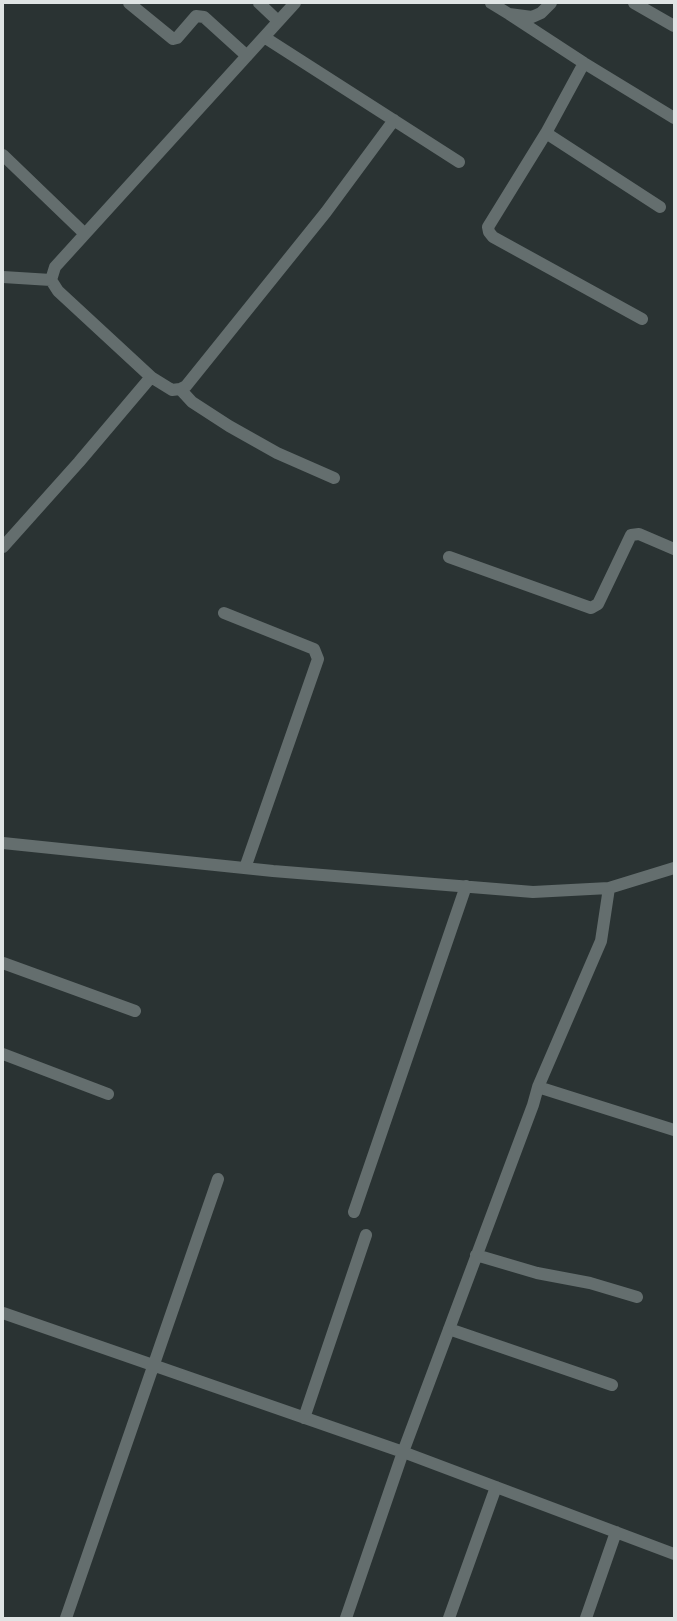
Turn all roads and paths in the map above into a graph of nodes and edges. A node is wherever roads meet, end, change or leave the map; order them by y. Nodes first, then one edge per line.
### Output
1 (129, 3) edge
2 (259, 3) edge
3 (295, 3) edge
4 (491, 3) edge
5 (551, 3) edge
6 (634, 3) edge
7 (509, 14) junction
8 (278, 21) junction
9 (674, 26) edge
10 (264, 37) junction
11 (247, 56) junction
12 (584, 63) junction
13 (674, 118) edge
14 (394, 120) junction
15 (546, 133) junction
16 (3, 155) edge
17 (459, 162) dead end
18 (660, 208) dead end
19 (85, 234) junction
20 (3, 277) edge
21 (51, 280) junction
22 (642, 319) dead end
23 (151, 377) junction
24 (180, 389) junction
25 (334, 478) dead end
26 (3, 547) edge
27 (674, 549) edge
28 (449, 557) dead end
29 (224, 613) dead end
30 (3, 843) edge
31 (245, 868) junction
32 (674, 868) edge
33 (466, 886) junction
34 (609, 888) junction
35 (3, 963) edge
36 (135, 1011) dead end
37 (3, 1054) edge
38 (538, 1087) junction
39 (108, 1094) dead end
40 (674, 1130) edge
41 (218, 1179) dead end
42 (354, 1212) dead end
43 (366, 1235) dead end
44 (476, 1255) junction
45 (637, 1297) dead end
46 (3, 1313) edge
47 (449, 1329) junction
48 (155, 1365) junction
49 (612, 1385) dead end
50 (304, 1418) junction
51 (403, 1452) junction
52 (496, 1488) junction
53 (616, 1532) junction
54 (674, 1554) edge
55 (66, 1618) edge
56 (346, 1618) edge
57 (449, 1618) edge
58 (586, 1618) edge

1 - 11 street
2 - 8 street
3 - 8 street
4 - 7 street
5 - 7 street
6 - 9 street
7 - 12 street
8 - 10 street
10 - 11 street
10 - 14 street
11 - 19 street
12 - 13 street
12 - 15 street
14 - 17 street
14 - 24 street
15 - 18 street
15 - 22 street
16 - 19 street
19 - 21 street
20 - 21 street
21 - 23 street
23 - 24 street
23 - 26 street
24 - 25 street
27 - 28 street
29 - 31 street
30 - 31 street
31 - 33 street
32 - 34 street
33 - 34 street
33 - 42 street
34 - 38 street
35 - 36 street
37 - 39 street
38 - 40 street
38 - 44 street
41 - 48 street
43 - 50 street
44 - 45 street
44 - 47 street
46 - 48 street
47 - 49 street
47 - 51 street
48 - 50 street
48 - 55 street
50 - 51 street
51 - 52 street
51 - 56 street
52 - 53 street
52 - 57 street
53 - 54 street
53 - 58 street

